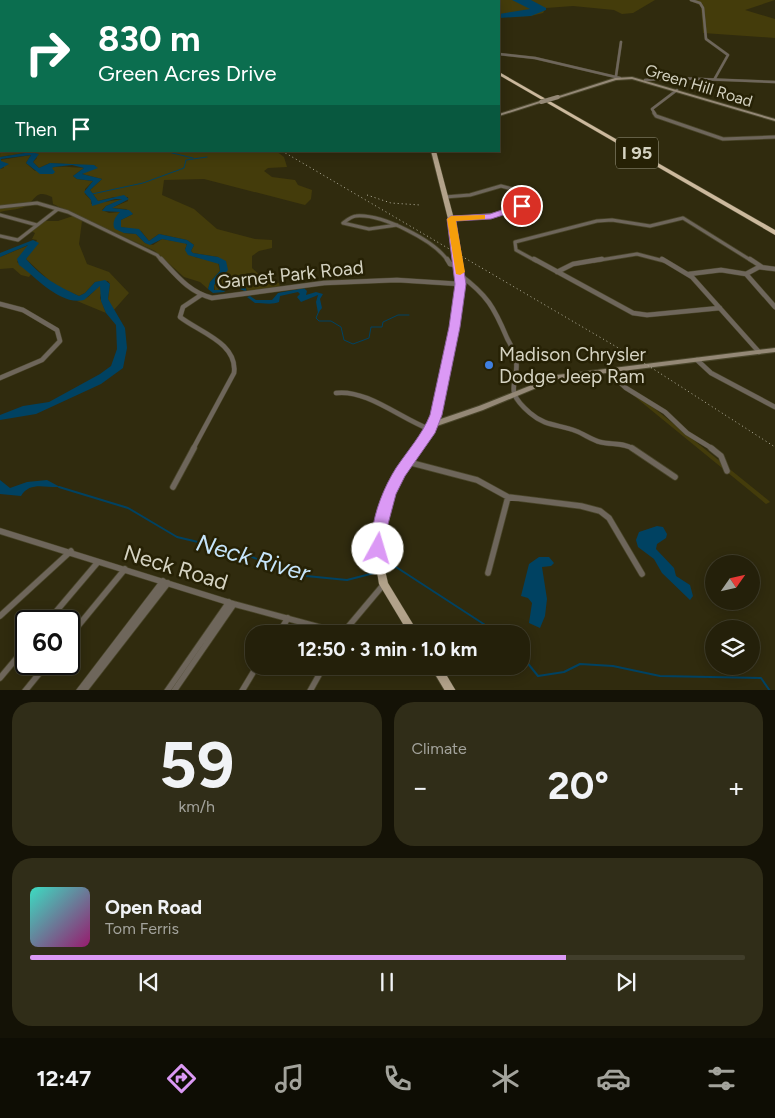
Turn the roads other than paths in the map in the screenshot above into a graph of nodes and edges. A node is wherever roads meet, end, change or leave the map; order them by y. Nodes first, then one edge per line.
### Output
1 (691, 0) edge
2 (621, 42) dead end
3 (500, 54) edge
4 (500, 70) edge
5 (500, 74) edge
6 (618, 77) junction
7 (644, 80) junction
8 (714, 80) junction
9 (775, 82) edge
10 (676, 90) junction
11 (500, 115) edge
12 (775, 120) edge
13 (775, 137) edge
14 (433, 152) edge
15 (445, 197) junction
16 (2, 207) edge
17 (58, 209) junction
18 (0, 211) edge
19 (0, 215) edge
20 (451, 219) junction
21 (37, 225) junction
22 (397, 225) junction
23 (775, 228) edge
24 (775, 233) edge
25 (0, 236) edge
26 (459, 266) junction
27 (762, 267) junction
28 (775, 269) edge
29 (557, 272) junction
30 (689, 274) junction
31 (746, 274) junction
32 (460, 275) junction
33 (460, 284) junction
34 (201, 295) junction
35 (0, 304) edge
36 (775, 307) edge
37 (720, 308) junction
38 (775, 350) edge
39 (758, 352) junction
40 (697, 360) junction
41 (608, 371) junction
42 (0, 378) edge
43 (336, 392) dead end
44 (515, 393) junction
45 (775, 407) edge
46 (432, 427) junction
47 (408, 462) junction
48 (726, 470) dead end
49 (675, 477) dead end
50 (173, 487) dead end
51 (508, 496) junction
52 (0, 531) edge
53 (71, 552) junction
54 (98, 562) junction
55 (125, 569) junction
56 (488, 573) dead end
57 (642, 574) dead end
58 (166, 582) junction
59 (384, 584) junction
60 (231, 603) junction
61 (57, 610) edge
62 (0, 616) edge
63 (288, 618) junction
64 (80, 624) edge
65 (284, 625) edge
66 (312, 625) edge
67 (350, 625) edge
68 (409, 625) edge
69 (15, 660) edge
70 (38, 675) edge
71 (251, 675) edge
72 (319, 675) edge
73 (441, 675) edge
74 (0, 678) edge
75 (25, 690) edge
76 (79, 690) edge
77 (84, 690) edge
78 (167, 690) edge
79 (174, 690) edge
80 (242, 690) edge
81 (310, 690) edge
82 (451, 690) edge

1 - 8 street
2 - 6 street, Green Hill Road
3 - 6 street, Green Hill Road
4 - 23 highway, I 95
5 - 24 highway, I 95
6 - 7 street, Green Hill Road
6 - 11 street, bridge
7 - 8 street
7 - 10 street, Green Hill Road
8 - 9 street
10 - 12 street, Green Hill Road
10 - 13 street
14 - 15 main road
15 - 20 main road
15 - 20 street
16 - 17 street, Garnet Park Road
16 - 18 street
17 - 21 street
17 - 34 street, Garnet Park Road
19 - 21 street
20 - 26 main road
21 - 25 street
22 - 22 street
22 - 26 street
26 - 32 main road
27 - 28 street
27 - 29 street
27 - 31 street
29 - 30 street
29 - 37 street
30 - 31 street
30 - 37 street
31 - 36 street
32 - 33 main road
32 - 44 street
33 - 34 street, Garnet Park Road
33 - 46 main road
34 - 50 street
35 - 42 street
37 - 39 street
38 - 39 street
39 - 40 street
40 - 41 street
40 - 45 street
41 - 44 street
41 - 48 street
43 - 46 street
44 - 46 street
44 - 49 street
46 - 47 main road
47 - 51 street
47 - 59 main road
51 - 56 street
51 - 57 street
52 - 53 street, Neck Road
53 - 54 street, Neck Road
53 - 62 street
54 - 55 street, Neck Road
54 - 61 street
55 - 58 street, Neck Road
55 - 64 street
58 - 60 street, Neck Road
58 - 76 street
58 - 77 street
59 - 67 street, Neck Road
59 - 68 main road
60 - 63 street, Neck Road
60 - 78 street
60 - 79 street
63 - 65 street
63 - 66 street, Neck Road
69 - 74 street
70 - 75 street
71 - 80 street
72 - 81 street
73 - 82 main road

